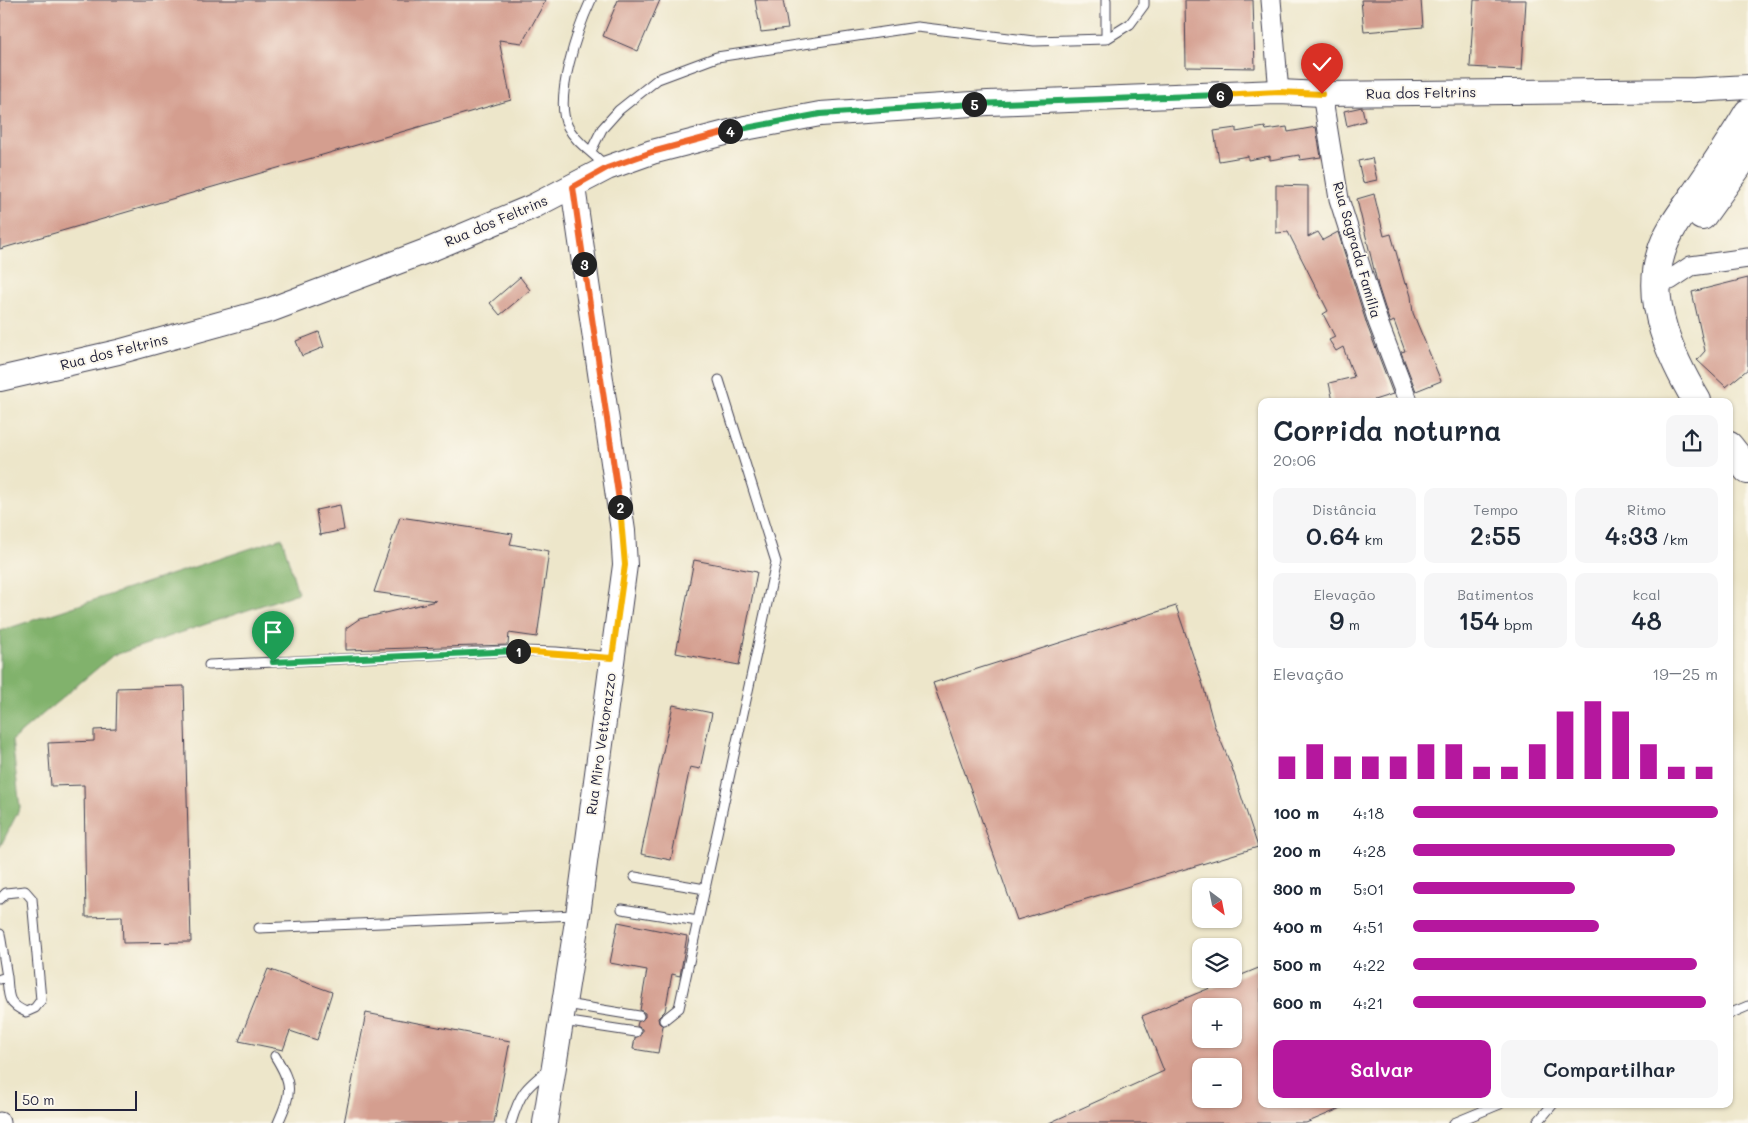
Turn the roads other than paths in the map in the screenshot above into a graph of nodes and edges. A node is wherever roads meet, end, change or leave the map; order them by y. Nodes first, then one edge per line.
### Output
1 (591, 0) edge
2 (1106, 0) edge
3 (1144, 0) edge
4 (1271, 0) edge
5 (1106, 39) junction
6 (1748, 87) edge
7 (1279, 92) junction
8 (1322, 94) junction
9 (1748, 113) edge
10 (1748, 152) edge
11 (599, 160) junction
12 (573, 187) junction
13 (1748, 258) edge
14 (1680, 267) junction
15 (0, 379) edge
16 (719, 380) dead end
17 (1407, 398) edge
18 (1695, 398) edge
19 (1710, 398) edge
20 (1733, 432) edge
21 (1733, 451) edge
22 (1748, 451) edge
23 (1748, 470) edge
24 (612, 658) junction
25 (209, 665) dead end
26 (635, 876) dead end
27 (705, 889) junction
28 (0, 899) edge
29 (622, 909) dead end
30 (578, 915) junction
31 (698, 921) junction
32 (259, 928) dead end
33 (0, 934) edge
34 (3, 978) edge
35 (1748, 1006) edge
36 (564, 1012) junction
37 (1733, 1012) edge
38 (639, 1016) dead end
39 (664, 1020) dead end
40 (636, 1032) dead end
41 (275, 1056) dead end
42 (555, 1064) junction
43 (1490, 1108) edge
44 (1550, 1108) edge
45 (278, 1123) edge
46 (511, 1123) edge
47 (545, 1123) edge
48 (1454, 1123) edge
49 (1537, 1123) edge

1 - 11 lane
2 - 5 lane
3 - 5 lane
4 - 7 street
5 - 11 lane
6 - 8 street, Rua dos Feltrins
7 - 8 street, Rua dos Feltrins
7 - 11 street, Rua dos Feltrins
8 - 17 street, Rua Sagrada Família
9 - 18 main road
10 - 14 main road
11 - 12 street, Rua dos Feltrins
12 - 15 street, Rua dos Feltrins
12 - 24 street, Rua Miro Vettorazzo
13 - 14 street
14 - 19 main road
16 - 27 lane
20 - 22 main road
21 - 23 main road
24 - 25 lane
24 - 30 street, Rua Miro Vettorazzo
26 - 27 lane
27 - 31 lane
28 - 34 lane
29 - 31 lane
30 - 32 lane
30 - 36 street, Rua Miro Vettorazzo
31 - 39 lane
33 - 34 lane
35 - 37 lane
36 - 38 lane
36 - 40 lane
36 - 42 street, Rua Miro Vettorazzo
41 - 45 lane
42 - 46 lane
42 - 47 street, Rua Miro Vettorazzo
43 - 48 lane
44 - 49 lane

